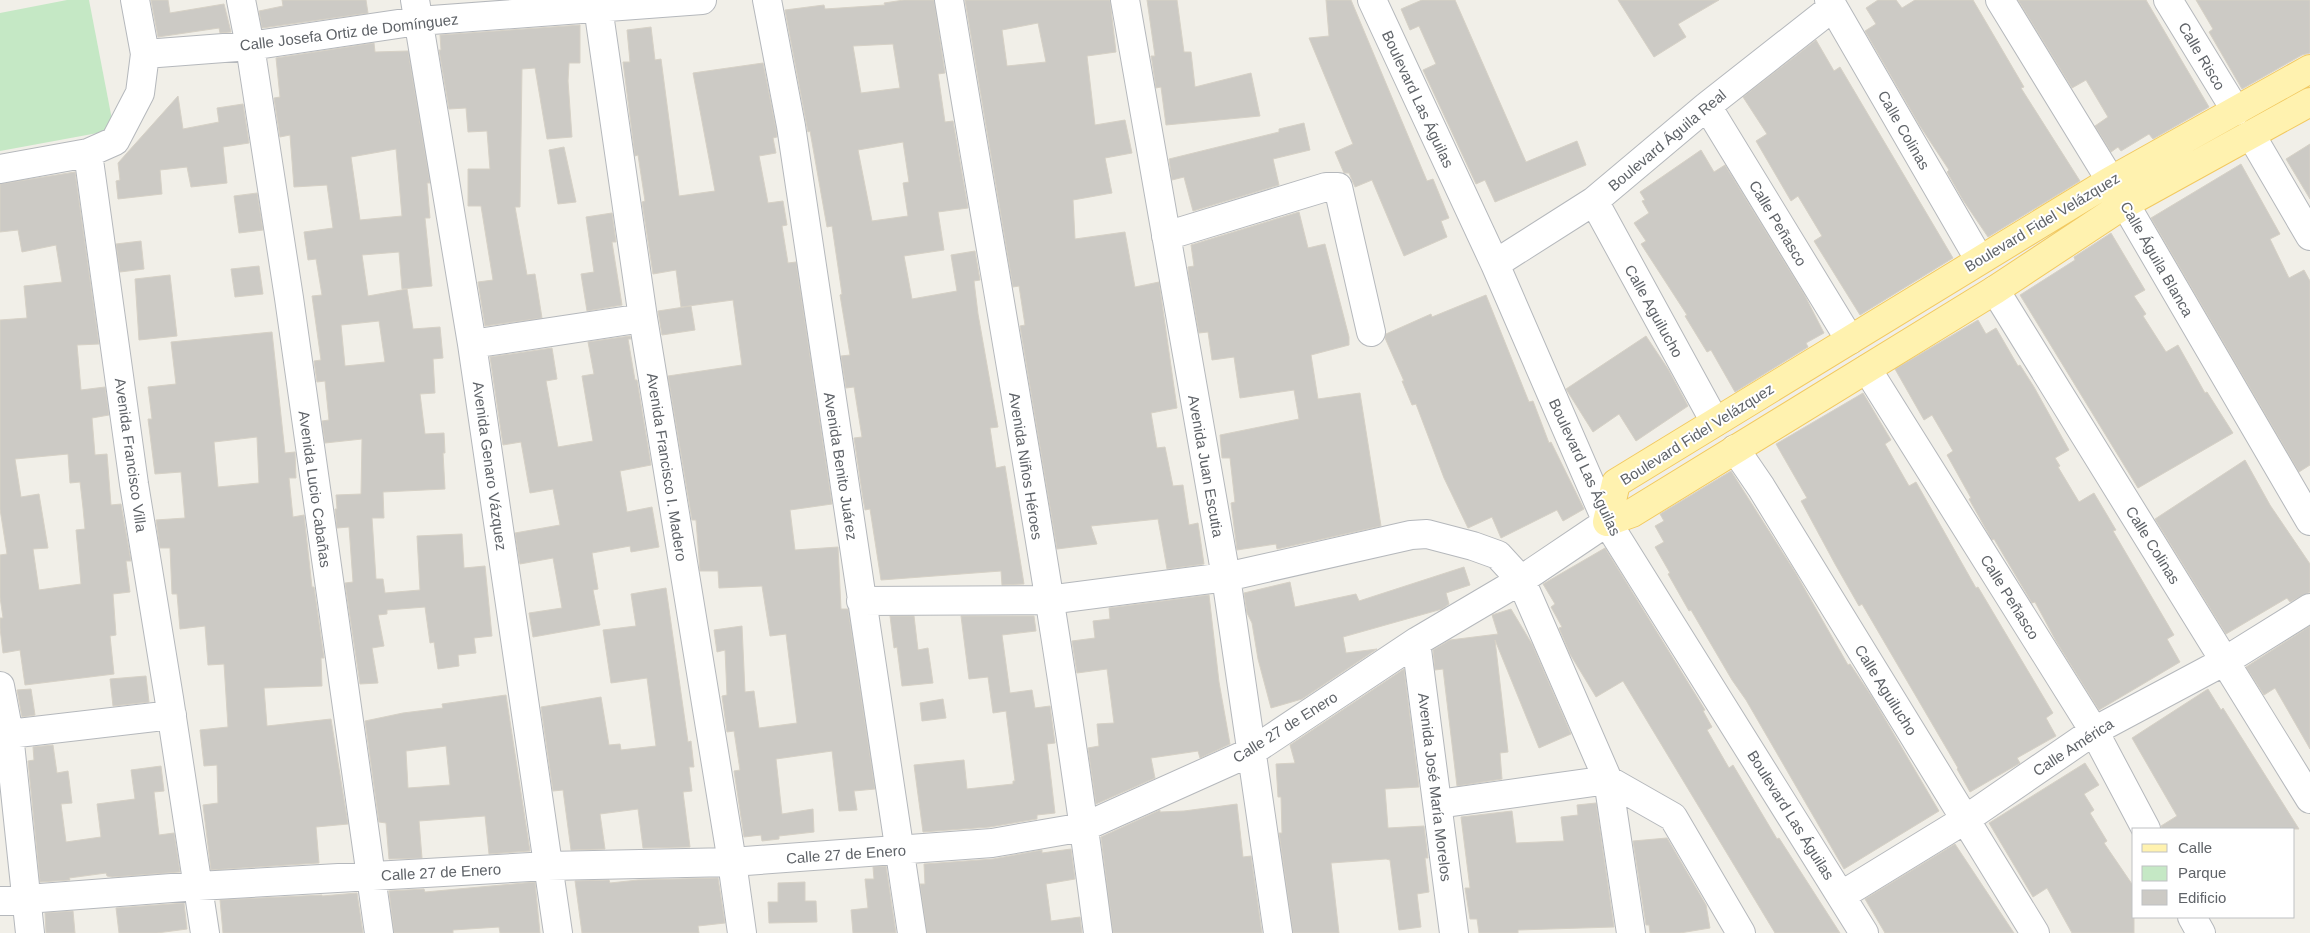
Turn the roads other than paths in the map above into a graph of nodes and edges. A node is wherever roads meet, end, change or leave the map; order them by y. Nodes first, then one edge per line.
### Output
1 (135, 0) edge
2 (241, 0) edge
3 (702, 0) edge
4 (767, 0) edge
5 (949, 0) edge
6 (1125, 0) edge
7 (1372, 0) edge
8 (2000, 0) edge
9 (2168, 0) edge
10 (1831, 3) edge
11 (598, 4) edge
12 (416, 10) edge
13 (250, 46) junction
14 (145, 54) junction
15 (2310, 69) edge
16 (2310, 102) edge
17 (1707, 106) junction
18 (2236, 112) junction
19 (2251, 135) junction
20 (88, 153) junction
21 (0, 169) edge
22 (2110, 181) junction
23 (1594, 201) junction
24 (2125, 204) junction
25 (1166, 236) junction
26 (2310, 236) edge
27 (1979, 260) junction
28 (1495, 264) junction
29 (1995, 290) junction
30 (643, 318) junction
31 (1371, 332) dead end
32 (1850, 340) junction
33 (472, 344) junction
34 (1866, 369) junction
35 (1715, 422) junction
36 (1735, 449) junction
37 (2310, 520) edge
38 (1606, 522) junction
39 (1226, 578) junction
40 (1520, 580) junction
41 (1048, 600) junction
42 (862, 601) junction
43 (2310, 608) edge
44 (1416, 642) junction
45 (2225, 661) junction
46 (0, 686) edge
47 (172, 715) junction
48 (2094, 731) junction
49 (9, 734) junction
50 (1251, 752) junction
51 (1608, 780) junction
52 (2310, 800) edge
53 (1438, 804) junction
54 (1966, 819) junction
55 (1084, 827) junction
56 (2145, 828) edge
57 (900, 850) junction
58 (732, 862) junction
59 (548, 866) junction
60 (370, 876) junction
61 (198, 886) junction
62 (1842, 895) junction
63 (13, 900) edge
64 (2193, 918) edge
65 (30, 933) edge
66 (205, 933) edge
67 (379, 933) edge
68 (558, 933) edge
69 (742, 933) edge
70 (912, 933) edge
71 (1098, 933) edge
72 (1278, 933) edge
73 (1454, 933) edge
74 (1631, 933) edge
75 (1741, 933) edge
76 (1864, 933) edge
77 (2035, 933) edge
78 (2201, 933) edge

1 - 14 street
2 - 13 street, Avenida Lucio Cabañas
3 - 11 street, Calle Josefa Ortiz de Domínguez
4 - 42 street, Avenida Benito Juárez
5 - 41 street, Avenida Niños Héroes
6 - 25 street, Avenida Juan Escutia
7 - 28 street, Boulevard Las Águilas
8 - 22 street, Calle Águila Blanca
9 - 18 street, Calle Risco
10 - 17 street, Boulevard Águila Real
10 - 27 street, Calle Colinas
11 - 12 street, Calle Josefa Ortiz de Domínguez
11 - 30 street, Avenida Francisco I. Madero
12 - 13 street, Calle Josefa Ortiz de Domínguez
12 - 33 street, Avenida Genaro Vázquez
13 - 14 street, Calle Josefa Ortiz de Domínguez
13 - 60 street, Avenida Lucio Cabañas
14 - 20 street
15 - 18 main road, Boulevard Fidel Velázquez
16 - 19 main road, Boulevard Fidel Velázquez
17 - 23 street, Boulevard Águila Real
17 - 32 street, Calle Peñasco
18 - 22 main road, Boulevard Fidel Velázquez
19 - 24 main road, Boulevard Fidel Velázquez
19 - 26 street
20 - 21 street
20 - 47 street, Avenida Francisco Villa
22 - 24 street, Calle Águila Blanca
22 - 27 main road, Boulevard Fidel Velázquez
23 - 28 street, Boulevard Águila Real
23 - 35 street, Calle Aguilucho
24 - 29 main road, Boulevard Fidel Velázquez
24 - 37 street, Calle Águila Blanca
25 - 31 street
25 - 39 street, Avenida Juan Escutia
27 - 32 main road, Boulevard Fidel Velázquez
28 - 38 street, Boulevard Las Águilas
29 - 34 main road, Boulevard Fidel Velázquez
29 - 45 street, Calle Colinas
30 - 33 street
30 - 58 street, Avenida Francisco I. Madero
32 - 35 main road, Boulevard Fidel Velázquez
33 - 59 street, Avenida Genaro Vázquez
34 - 36 main road, Boulevard Fidel Velázquez
34 - 48 street, Calle Peñasco
35 - 38 main road, Boulevard Fidel Velázquez
36 - 38 main road, Boulevard Fidel Velázquez
36 - 54 street, Calle Aguilucho
38 - 40 street, Calle 27 de Enero
38 - 62 street, Boulevard Las Águilas
39 - 40 street
39 - 41 street
39 - 50 street, Avenida Juan Escutia
40 - 44 street, Calle 27 de Enero
40 - 51 street
41 - 42 street
41 - 55 street, Avenida Niños Héroes
42 - 57 street, Avenida Benito Juárez
43 - 45 street, Calle América
44 - 50 street, Calle 27 de Enero
44 - 53 street, Avenida José María Morelos
45 - 48 street, Calle América
45 - 52 street, Calle Colinas
46 - 49 street
47 - 49 street
47 - 61 street, Avenida Francisco Villa
48 - 54 street, Calle América
48 - 56 street, Calle Peñasco
49 - 63 street
50 - 55 street, Calle 27 de Enero
50 - 72 street, Avenida Juan Escutia
51 - 53 street
51 - 74 street
51 - 75 street
53 - 73 street, Avenida José María Morelos
54 - 62 street, Calle América
54 - 77 street, Calle Aguilucho
55 - 57 street, Calle 27 de Enero
55 - 71 street, Avenida Niños Héroes
57 - 58 street, Calle 27 de Enero
57 - 70 street, Avenida Benito Juárez
58 - 59 street, Calle 27 de Enero
58 - 69 street, Avenida Francisco I. Madero
59 - 60 street, Calle 27 de Enero
59 - 68 street, Avenida Genaro Vázquez
60 - 61 street, Calle 27 de Enero
60 - 67 street, Avenida Lucio Cabañas
61 - 63 street, Calle 27 de Enero
61 - 66 street, Avenida Francisco Villa
62 - 76 street, Boulevard Las Águilas
63 - 65 street
64 - 78 street

